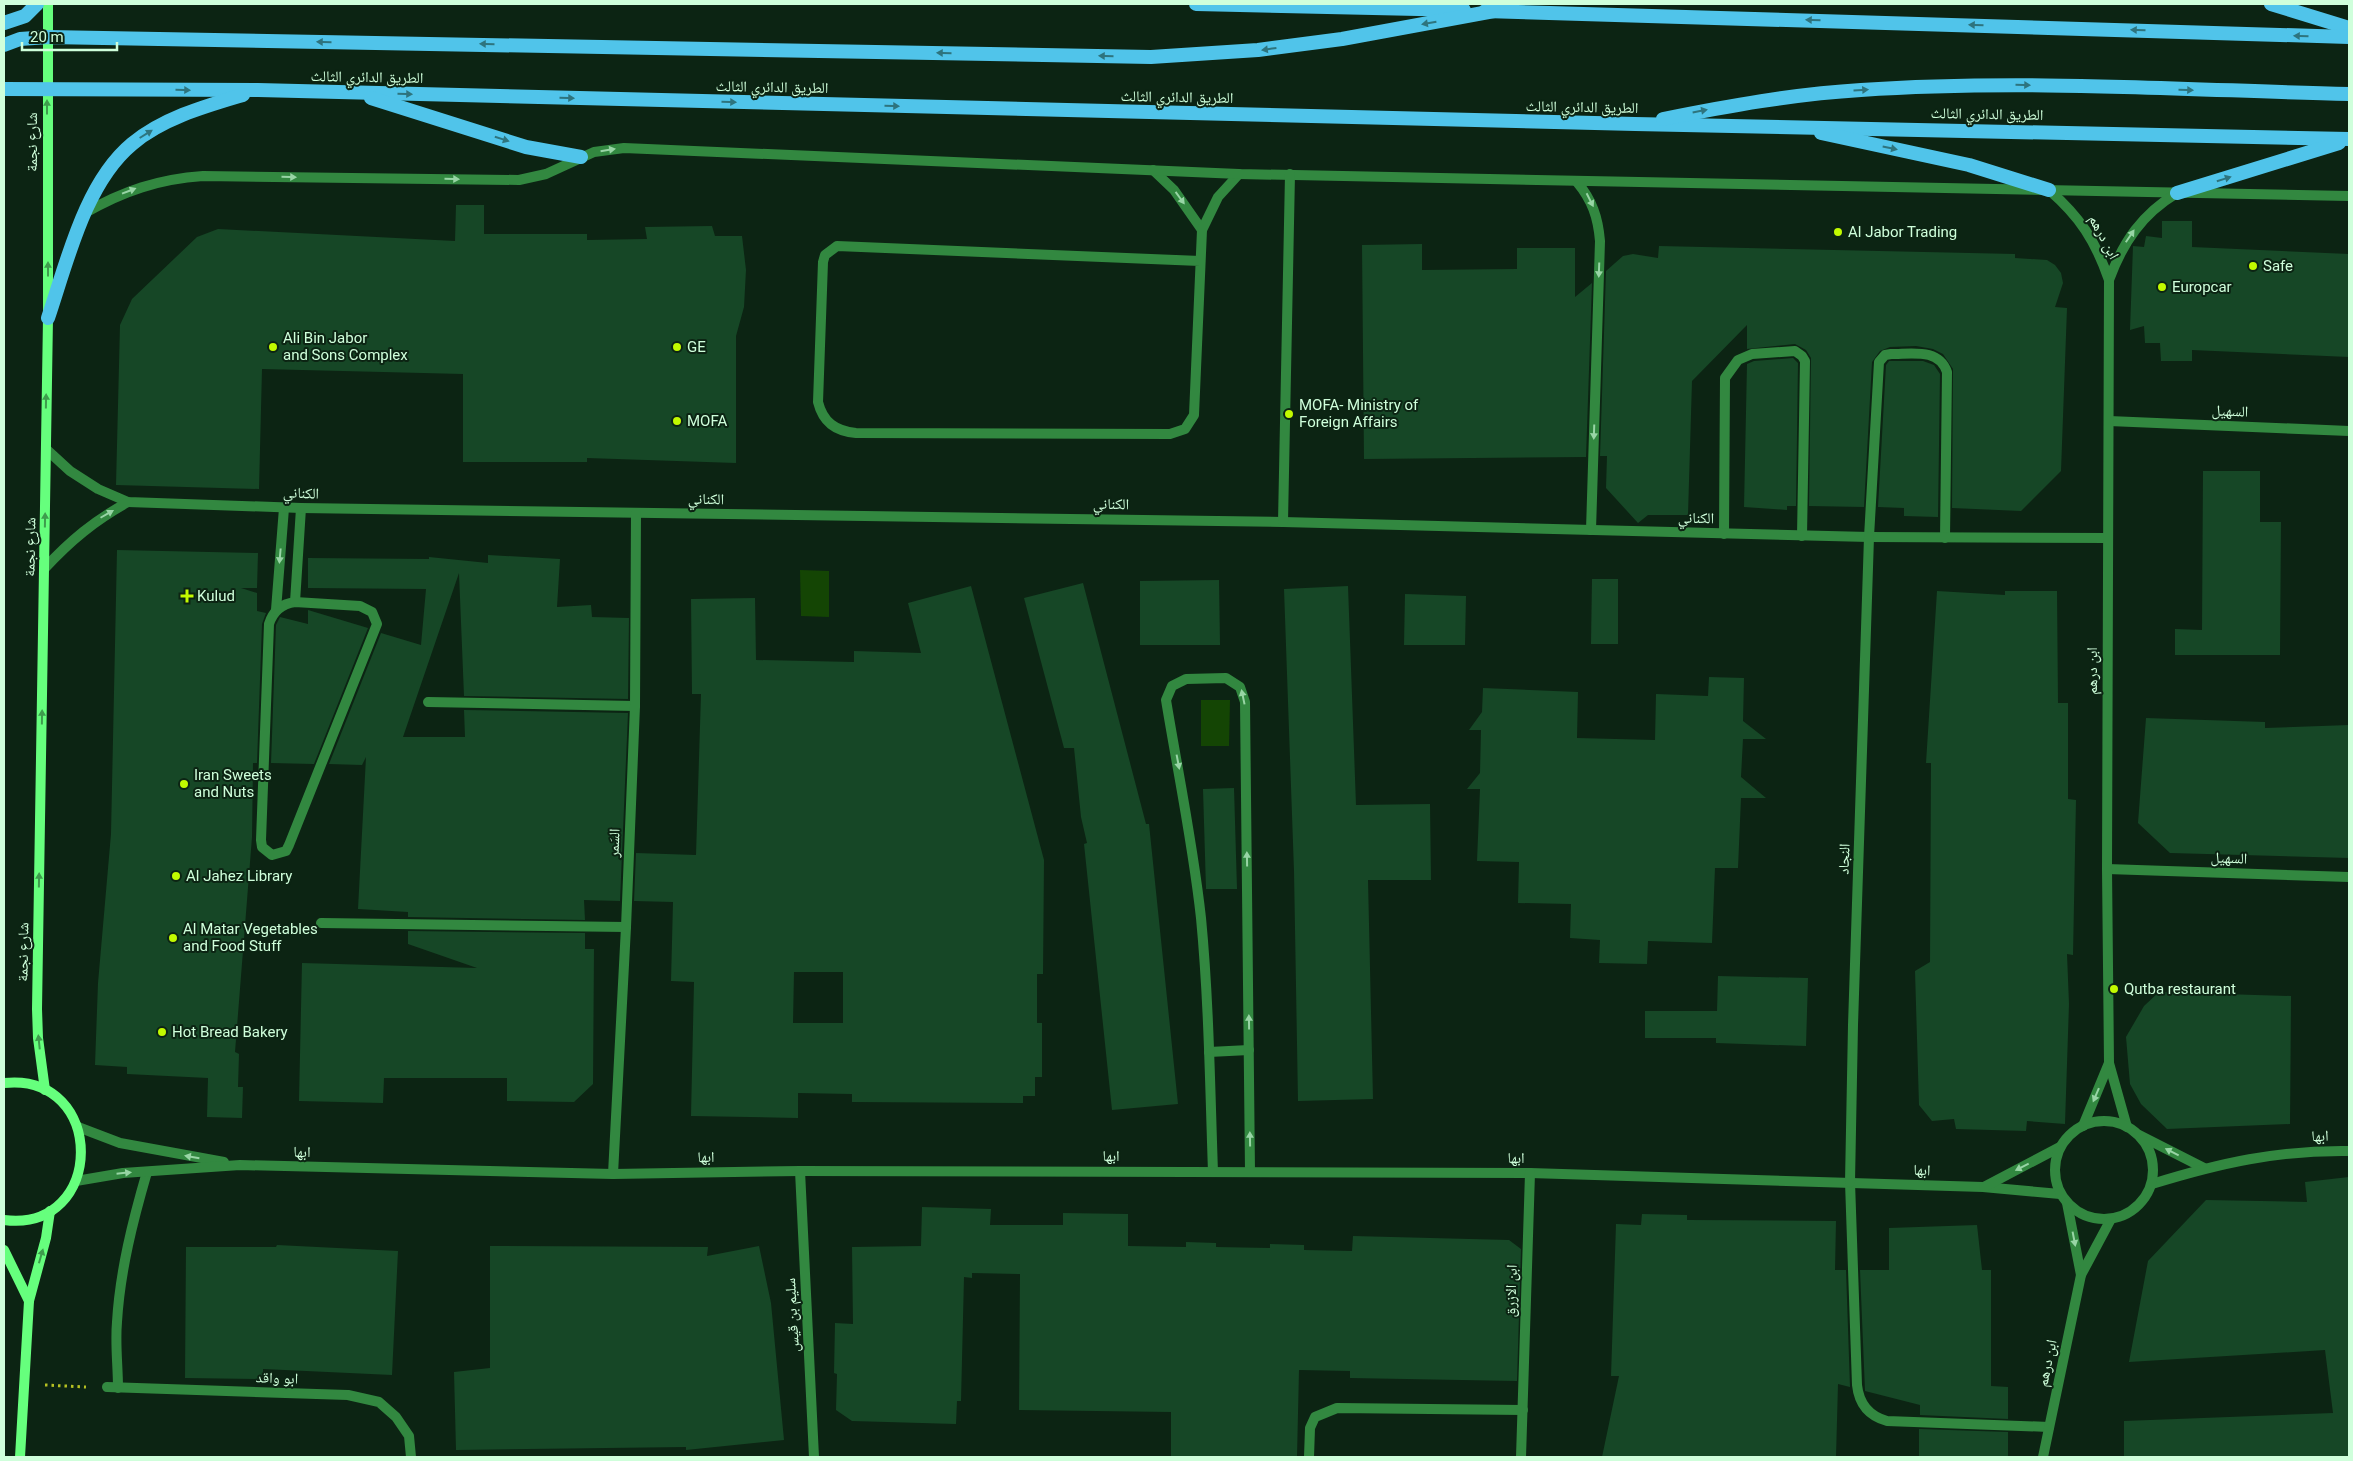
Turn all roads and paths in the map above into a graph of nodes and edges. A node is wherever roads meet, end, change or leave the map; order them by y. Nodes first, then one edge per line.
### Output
1 (37, 4) edge
2 (48, 4) edge
3 (1196, 4) edge
4 (2271, 4) edge
5 (1494, 11) junction
6 (4, 23) edge
7 (2349, 28) edge
8 (48, 37) junction
9 (2349, 37) edge
10 (4, 45) edge
11 (4, 89) edge
12 (47, 89) junction
13 (258, 90) junction
14 (356, 93) junction
15 (2349, 94) edge
16 (1635, 124) junction
17 (1792, 126) junction
18 (2349, 139) edge
19 (581, 158) junction
20 (1153, 170) junction
21 (1239, 174) junction
22 (1290, 174) junction
23 (1577, 182) junction
24 (2048, 190) junction
25 (2177, 193) junction
26 (2349, 196) edge
27 (86, 213) junction
28 (1202, 230) junction
29 (1200, 261) junction
30 (2108, 280) junction
31 (48, 318) junction
32 (2109, 421) junction
33 (2349, 431) edge
34 (46, 449) junction
35 (128, 502) junction
36 (284, 508) junction
37 (301, 508) junction
38 (636, 513) junction
39 (1283, 522) junction
40 (1591, 530) junction
41 (1724, 534) junction
42 (1802, 536) junction
43 (1869, 537) junction
44 (1945, 538) junction
45 (2108, 538) junction
46 (44, 568) junction
47 (295, 602) junction
48 (276, 610) junction
49 (428, 702) dead end
50 (635, 706) junction
51 (2107, 869) junction
52 (2349, 877) edge
53 (321, 923) dead end
54 (626, 927) junction
55 (1249, 1050) junction
56 (1209, 1052) junction
57 (2109, 1063) junction
58 (4, 1083) edge
59 (45, 1090) junction
60 (2083, 1126) junction
61 (78, 1127) junction
62 (2127, 1127) junction
63 (2139, 1135) junction
64 (2060, 1147) junction
65 (2349, 1151) edge
66 (240, 1165) junction
67 (2204, 1168) junction
68 (800, 1171) junction
69 (147, 1172) junction
70 (1213, 1172) junction
71 (1250, 1172) junction
72 (1530, 1173) junction
73 (613, 1174) junction
74 (76, 1181) junction
75 (1850, 1182) junction
76 (2152, 1184) junction
77 (1983, 1187) junction
78 (2060, 1194) junction
79 (2067, 1203) junction
80 (50, 1211) junction
81 (2111, 1219) junction
82 (4, 1220) edge
83 (4, 1250) edge
84 (2081, 1276) junction
85 (29, 1301) junction
86 (24, 1384) junction
87 (106, 1387) joint
88 (118, 1388) junction
89 (1523, 1410) junction
90 (2049, 1427) junction
91 (20, 1457) edge
92 (411, 1457) edge
93 (814, 1457) edge
94 (1309, 1457) edge
95 (1521, 1457) edge
96 (2043, 1457) edge

1 - 6 highway
2 - 8 main road, شارع نجمة
3 - 5 highway
4 - 7 highway
5 -> 8 highway
9 -> 5 highway
8 - 10 highway
8 - 12 main road, شارع نجمة
11 - 12 highway, الطريق الدائري الثالث
12 -> 13 highway, الطريق الدائري الثالث
31 -> 12 main road, شارع نجمة
13 - 14 highway, الطريق الدائري الثالث
27 -> 13 highway
14 -> 16 highway, الطريق الدائري الثالث
14 -> 19 highway
16 -> 15 highway
16 - 17 highway, الطريق الدائري الثالث
17 - 18 highway, الطريق الدائري الثالث
17 -> 24 highway
25 -> 18 highway
19 -> 20 street
27 -> 19 street
20 - 21 street
20 -> 28 street
21 - 22 street
21 - 28 street
22 - 23 street
22 - 39 street
23 - 24 street
23 -> 40 street
24 - 25 street
24 - 30 street, ابن درهم
25 - 26 street
30 -> 25 street, ابن درهم
27 - 31 highway
28 - 29 street
29 - 29 street
30 - 32 street, ابن درهم
34 -> 31 main road, شارع نجمة
32 - 33 street, السهيل
32 - 45 street, ابن درهم
34 - 35 street, الكناني
46 -> 34 main road, شارع نجمة
35 - 36 street, الكناني
46 -> 35 street
36 - 37 street, الكناني
36 -> 48 street
37 - 38 street, الكناني
37 - 47 street
38 - 39 street, الكناني
38 - 50 street, السَمر
39 - 40 street, الكناني
40 - 41 street, الكناني
41 - 42 street, الكناني
41 - 42 street
42 - 43 street, الكناني
43 - 44 street, الكناني
43 - 44 street, النجاد
43 - 75 street, النجاد
44 - 45 street, الكناني
45 - 51 street, ابن درهم
59 -> 46 main road, شارع نجمة
47 - 48 street
47 - 48 street
49 - 50 street
50 - 54 street, السَمر
51 - 52 street, السهيل
51 - 57 street, ابن درهم
53 - 54 street
54 - 73 street, السَمر
55 - 56 street
55 -> 56 street
71 -> 55 street
56 - 70 street
57 -> 60 street, ابن درهم
57 - 62 street, ابن درهم
58 - 59 main road
59 - 61 main road
60 - 62 street
60 - 64 street
66 -> 61 street, ابها
61 - 74 main road
62 - 63 street
67 -> 63 street
63 - 76 street
64 -> 77 street, ابها
64 - 78 street
65 - 67 street, ابها
66 - 69 street, ابها
66 - 73 street, ابها
67 - 76 street, ابها
68 - 70 street, ابها
68 - 73 street, ابها
68 - 93 street, سليم بن قيس
74 -> 69 street, ابها
69 - 88 street
70 - 71 street, ابها
71 - 72 street, ابها
72 - 75 street, ابها
72 - 89 street, ابن الازرق
74 - 80 main road
75 - 77 street, ابها
75 - 90 street, النجاد
76 - 81 street
77 - 78 street, ابها
78 - 79 street
79 - 81 street
79 -> 84 street, ابن درهم
80 - 82 main road
85 -> 80 main road
81 - 84 street, ابن درهم
83 - 85 main road
84 - 90 street, ابن درهم
85 - 86 main road
86 - 87 path
86 - 91 main road
87 - 88 street, ابو واقد
88 - 92 street, ابو واقد
89 - 94 street
89 - 95 street, ابن الازرق
90 - 96 street, ابن درهم

